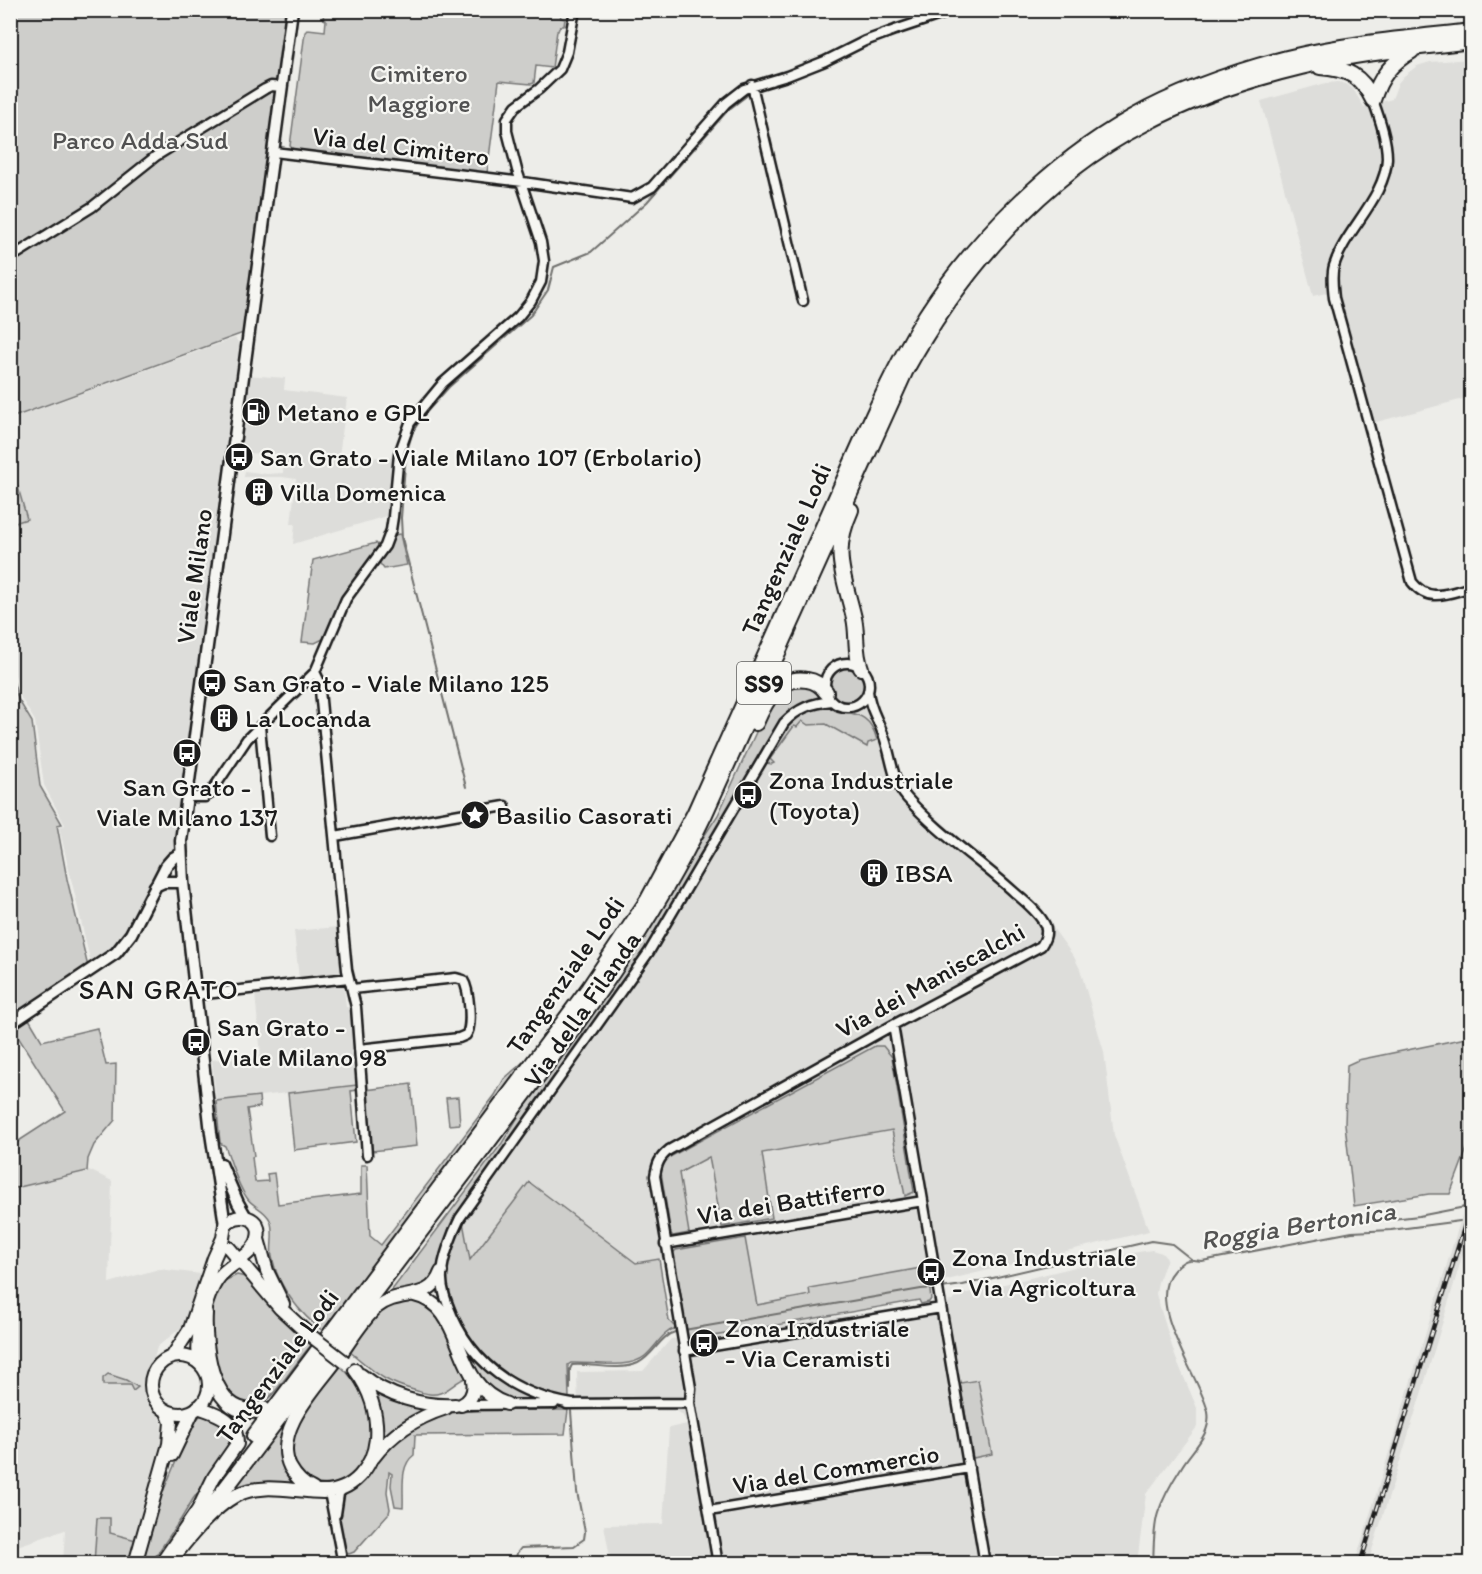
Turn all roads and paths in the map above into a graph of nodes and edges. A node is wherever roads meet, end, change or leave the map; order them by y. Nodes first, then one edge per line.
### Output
1 (292, 10) edge
2 (575, 10) edge
3 (956, 10) edge
4 (1472, 31) edge
5 (1472, 41) edge
6 (1418, 48) junction
7 (1303, 66) junction
8 (752, 85) junction
9 (282, 87) junction
10 (1373, 100) junction
11 (274, 152) junction
12 (523, 182) junction
13 (10, 258) edge
14 (803, 301) dead end
15 (887, 409) junction
16 (1472, 587) edge
17 (861, 668) junction
18 (315, 672) junction
19 (868, 691) junction
20 (829, 697) junction
21 (850, 707) junction
22 (873, 716) junction
23 (260, 726) junction
24 (187, 797) junction
25 (505, 806) dead end
26 (270, 836) dead end
27 (334, 836) junction
28 (691, 843) junction
29 (180, 854) junction
30 (183, 882) junction
31 (155, 886) junction
32 (349, 978) junction
33 (352, 989) junction
34 (196, 995) junction
35 (10, 1024) edge
36 (893, 1025) junction
37 (359, 1049) junction
38 (492, 1138) junction
39 (214, 1147) junction
40 (367, 1155) dead end
41 (923, 1201) junction
42 (246, 1217) junction
43 (225, 1225) junction
44 (258, 1239) junction
45 (226, 1243) junction
46 (666, 1244) junction
47 (240, 1259) junction
48 (441, 1272) junction
49 (413, 1294) junction
50 (941, 1308) junction
51 (374, 1310) junction
52 (205, 1313) junction
53 (302, 1328) junction
54 (684, 1351) junction
55 (172, 1357) junction
56 (200, 1364) junction
57 (350, 1366) junction
58 (300, 1376) junction
59 (473, 1380) junction
60 (209, 1386) junction
61 (690, 1403) junction
62 (507, 1404) junction
63 (572, 1404) junction
64 (458, 1405) junction
65 (195, 1409) junction
66 (263, 1409) junction
67 (166, 1410) junction
68 (369, 1464) junction
69 (969, 1468) junction
70 (159, 1483) junction
71 (344, 1487) junction
72 (326, 1492) junction
73 (198, 1510) junction
74 (709, 1511) junction
75 (336, 1520) junction
76 (190, 1535) junction
77 (135, 1563) edge
78 (160, 1563) edge
79 (169, 1563) edge
80 (343, 1563) edge
81 (718, 1563) edge
82 (986, 1563) edge

1 - 9 street, Viale Milano
2 - 12 street
3 - 8 street
4 - 58 highway, Tangenziale Lodi / SS9
5 - 6 highway, SS9
6 - 7 highway, SS9
6 - 10 highway
7 - 10 highway
7 - 15 highway, SS9
8 - 12 street, Via del Cimitero
8 - 14 street
9 - 11 street, Viale Milano
9 - 13 street
10 - 16 street
11 - 12 street, Via del Cimitero
11 - 24 street, Viale Milano
12 - 18 street
15 - 17 highway
15 - 28 highway, SS9
17 - 19 street
17 - 20 street
18 - 23 street
18 - 27 street
19 - 21 street
19 - 22 street, Via dei Maniscalchi
20 - 21 street
20 - 28 highway
20 - 48 street, Via della Filanda
21 - 22 street
22 - 36 street, Via dei Maniscalchi
23 - 24 street
23 - 26 street
24 - 29 street, Viale Milano
25 - 27 street
27 - 32 street
28 - 38 highway, SS9
29 - 30 street, Viale Milano
29 - 31 street
30 - 31 street
30 - 34 street, Viale Milano
31 - 35 street
32 - 33 street
32 - 34 street
33 - 37 street
33 - 37 street
34 - 39 street, Viale Milano
36 - 41 street
36 - 46 street, Via dei Maniscalchi
37 - 40 street
38 - 51 highway
38 - 76 highway, SS9
39 - 42 street
39 - 43 street, Viale Milano
41 - 46 street, Via dei Battiferro
41 - 50 street
42 - 43 main road
42 - 44 main road
43 - 45 main road
44 - 47 main road
44 - 53 main road
45 - 47 main road
45 - 55 main road
46 - 54 street
47 - 52 main road
47 - 53 main road
48 - 49 main road
48 - 63 street
49 - 51 main road
49 - 59 main road
50 - 54 street
50 - 69 street
51 - 72 main road
52 - 56 main road
52 - 66 highway
53 - 57 main road, bridge
54 - 61 street
55 - 56 main road
55 - 67 main road
56 - 60 main road
57 - 64 main road
57 - 68 main road
58 - 66 highway
58 - 73 highway, Tangenziale Lodi / SS9
59 - 62 main road
59 - 64 main road
60 - 65 main road
60 - 66 highway
61 - 63 street
61 - 74 street
62 - 63 street
62 - 64 street
64 - 68 main road
65 - 67 main road
65 - 70 main road
65 - 73 main road
67 - 70 main road
68 - 71 main road
69 - 74 street, Via del Commercio
69 - 82 street
70 - 77 main road
71 - 72 main road
71 - 75 street
72 - 75 street
72 - 76 main road
73 - 78 main road, Tangenziale Lodi / SS9
74 - 81 street
75 - 80 street
76 - 79 main road, SS9

